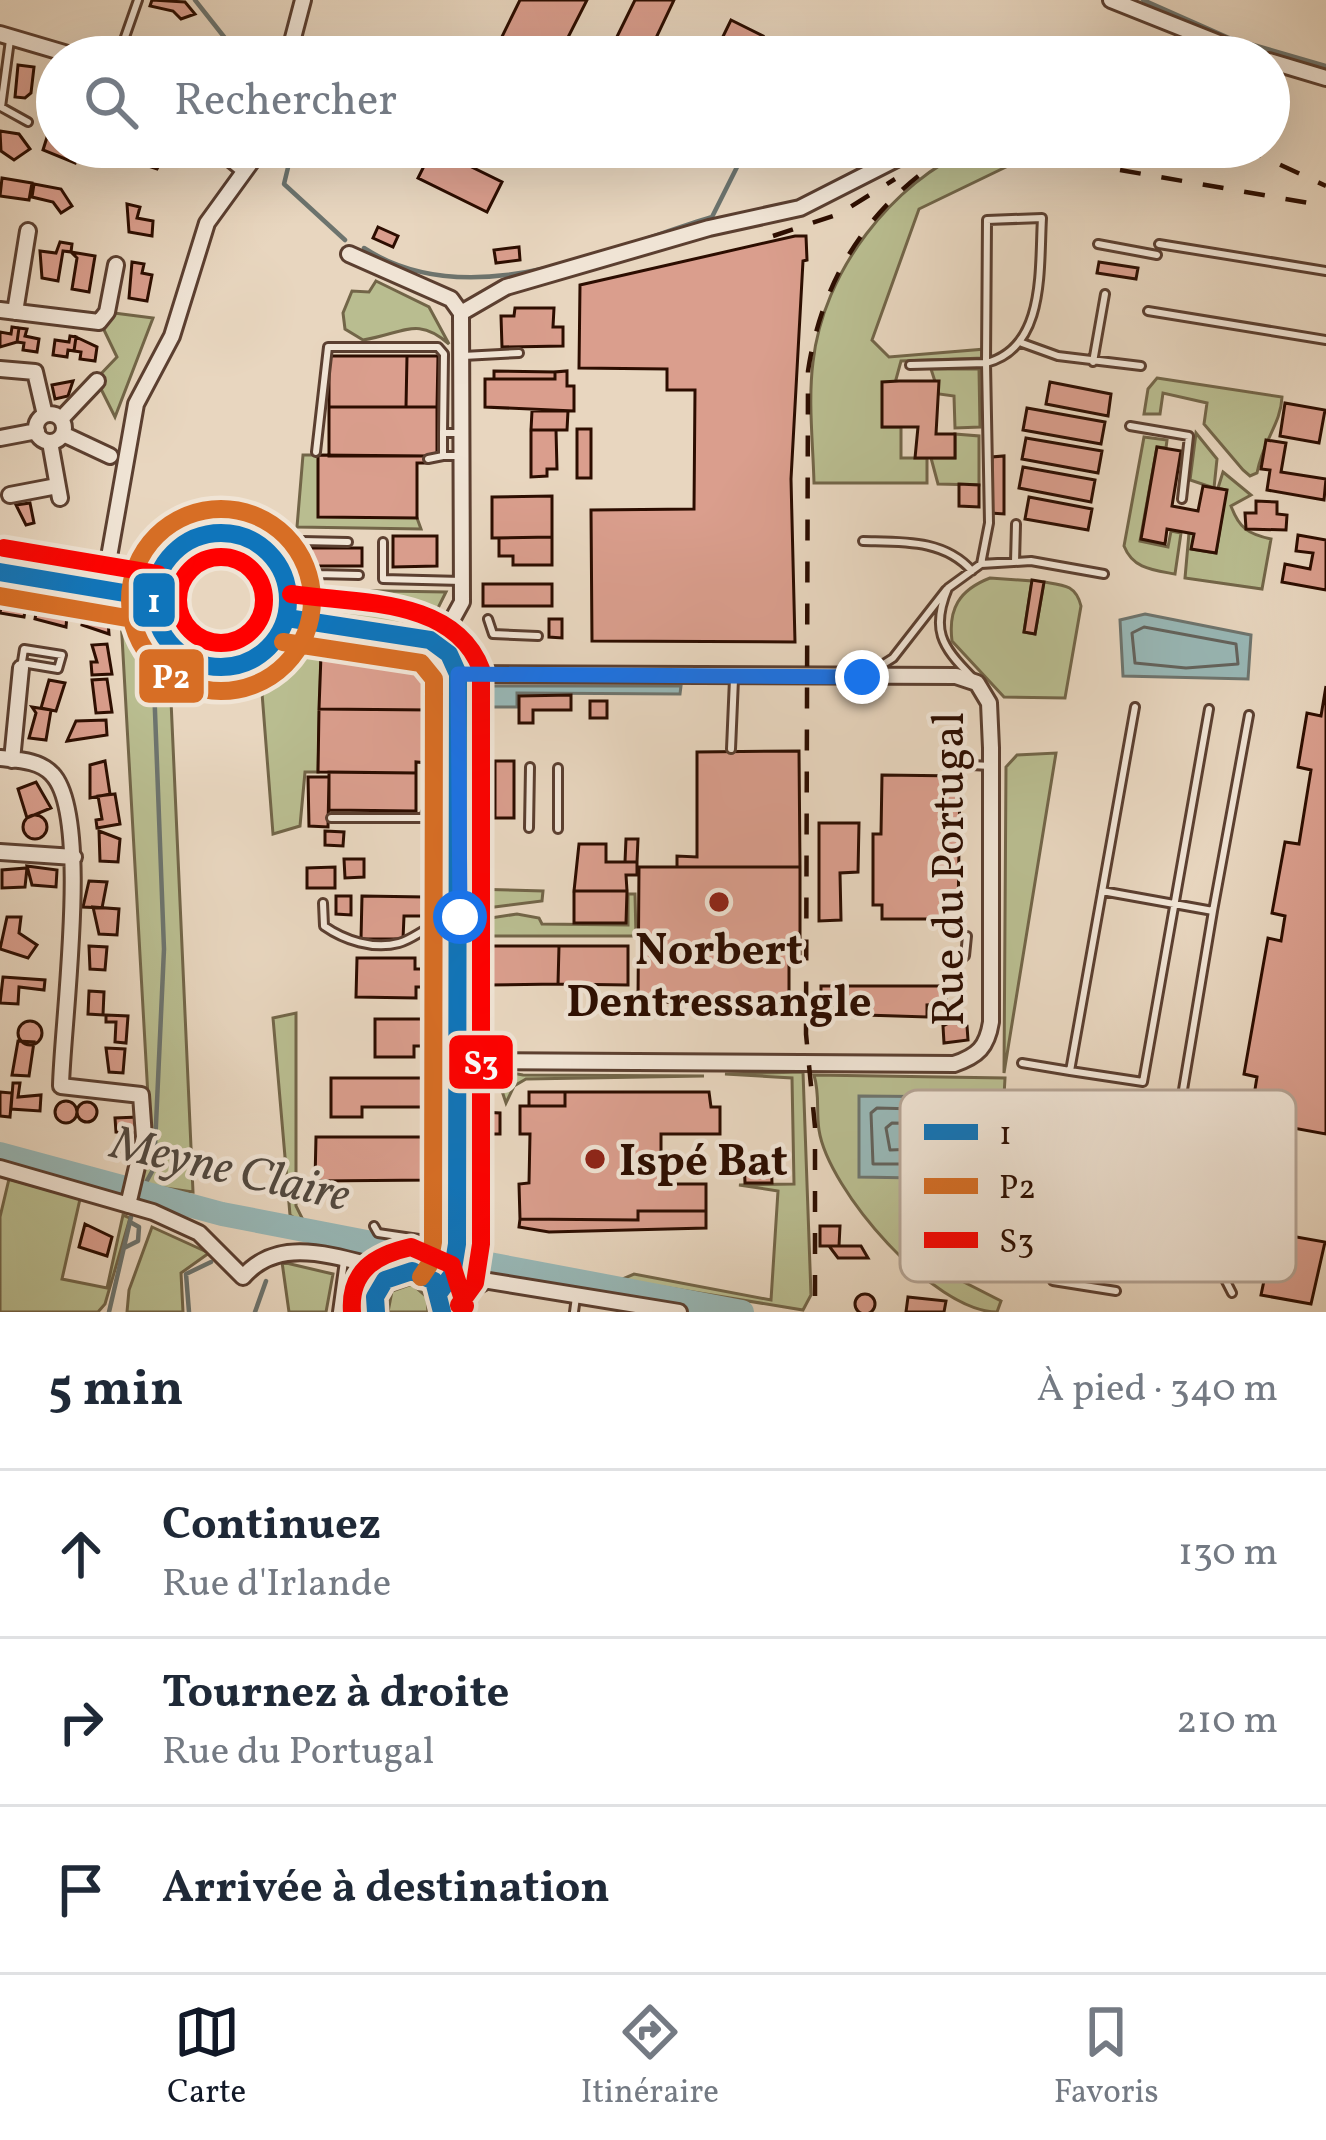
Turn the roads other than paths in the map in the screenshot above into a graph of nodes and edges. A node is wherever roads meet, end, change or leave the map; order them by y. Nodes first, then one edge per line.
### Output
1 (138, 0) edge
2 (303, 0) edge
3 (1112, 0) edge
4 (5, 35) edge
5 (125, 36) edge
6 (294, 36) edge
7 (1202, 36) edge
8 (36, 44) edge
9 (1290, 67) edge
10 (1326, 78) edge
11 (28, 122) dead end
12 (241, 168) edge
13 (879, 168) edge
14 (243, 170) joint
15 (28, 231) dead end
16 (1097, 244) dead end
17 (1159, 244) dead end
18 (349, 254) dead end
19 (1157, 255) dead end
20 (116, 266) dead end
21 (1326, 271) edge
22 (1105, 294) dead end
23 (8, 311) edge
24 (1148, 311) dead end
25 (461, 313) junction
26 (1326, 340) edge
27 (1022, 344) junction
28 (519, 353) dead end
29 (463, 356) junction
30 (1093, 362) junction
31 (986, 363) junction
32 (910, 365) dead end
33 (1141, 366) dead end
34 (0, 369) edge
35 (97, 381) dead end
36 (1130, 426) dead end
37 (55, 428) junction
38 (464, 433) junction
39 (443, 434) junction
40 (0, 438) edge
41 (316, 452) dead end
42 (110, 456) dead end
43 (443, 456) junction
44 (463, 456) junction
45 (428, 459) dead end
46 (10, 495) dead end
47 (1182, 499) dead end
48 (1016, 524) dead end
49 (863, 541) dead end
50 (348, 542) dead end
51 (383, 542) dead end
52 (1015, 562) junction
53 (981, 564) junction
54 (972, 571) junction
55 (0, 572) edge
56 (316, 574) junction
57 (1103, 574) dead end
58 (359, 575) dead end
59 (463, 581) junction
60 (948, 588) junction
61 (103, 591) junction
62 (154, 598) junction
63 (287, 617) junction
64 (488, 619) dead end
65 (313, 622) junction
66 (538, 636) dead end
67 (430, 640) junction
68 (22, 666) junction
69 (437, 673) dead end
70 (734, 675) junction
71 (862, 677) junction
72 (458, 681) junction
73 (977, 683) junction
74 (436, 688) junction
75 (1135, 707) dead end
76 (1209, 709) dead end
77 (1250, 715) dead end
78 (731, 749) dead end
79 (6, 759) edge
80 (971, 765) dead end
81 (991, 766) junction
82 (530, 767) dead end
83 (559, 768) dead end
84 (461, 799) junction
85 (432, 801) junction
86 (331, 818) dead end
87 (529, 829) dead end
88 (558, 829) dead end
89 (0, 852) edge
90 (74, 857) junction
91 (1102, 891) junction
92 (434, 899) dead end
93 (323, 903) dead end
94 (1174, 904) junction
95 (1214, 911) junction
96 (460, 917) junction
97 (433, 923) junction
98 (967, 936) dead end
99 (958, 960) dead end
100 (459, 1060) junction
101 (1022, 1064) dead end
102 (1070, 1071) junction
103 (1183, 1090) edge
104 (487, 1095) dead end
105 (438, 1140) dead end
106 (487, 1165) dead end
107 (0, 1168) edge
108 (438, 1192) dead end
109 (130, 1194) junction
110 (374, 1226) dead end
111 (457, 1244) junction
112 (344, 1257) junction
113 (374, 1267) junction
114 (400, 1272) junction
115 (495, 1278) junction
116 (1064, 1282) edge
117 (1226, 1282) edge
118 (380, 1287) junction
119 (1116, 1291) dead end
120 (577, 1293) junction
121 (1232, 1293) dead end
122 (444, 1295) edge
123 (337, 1312) edge
124 (376, 1312) edge
125 (574, 1312) edge
126 (679, 1312) edge

1 - 5 lane
2 - 6 street
3 - 7 street
4 - 8 street
4 - 11 lane
9 - 10 street
12 - 14 street
13 - 25 street
14 - 61 street
15 - 23 street
16 - 19 lane
17 - 21 lane
18 - 25 street
20 - 23 street
22 - 30 lane
24 - 26 lane
25 - 29 street
27 - 30 lane
27 - 31 lane
27 - 31 lane
28 - 29 lane
29 - 38 street
30 - 33 lane
31 - 32 lane
31 - 53 lane
34 - 37 street
35 - 37 street
36 - 47 lane
37 - 40 street
37 - 42 street
37 - 46 street
38 - 39 lane
38 - 44 street
39 - 41 lane
39 - 43 lane
43 - 44 lane
43 - 45 lane
44 - 59 street
48 - 52 lane
49 - 54 lane
50 - 56 lane
51 - 59 lane
52 - 53 lane
52 - 57 lane
53 - 54 lane
54 - 60 lane
55 - 61 street
56 - 58 lane
56 - 65 lane
59 - 67 street
60 - 71 lane
60 - 73 lane
61 - 62 street
62 - 63 street
62 - 63 street
63 - 65 street
64 - 66 lane
65 - 67 street
67 - 72 street
68 - 68 lane
68 - 79 street
69 - 74 lane
70 - 71 street, Rue du Portugal
70 - 72 street, Rue du Portugal
70 - 78 lane
71 - 73 street, Rue du Portugal
72 - 74 lane
72 - 84 street
73 - 81 street, Rue du Portugal
74 - 85 lane
75 - 91 lane
76 - 94 lane
77 - 95 lane
79 - 90 street
80 - 81 lane
81 - 100 street, Rue du Portugal
82 - 87 lane
83 - 88 lane
84 - 85 lane
84 - 96 street
85 - 86 lane
89 - 90 street
90 - 109 street
91 - 94 lane
91 - 102 lane
92 - 97 lane
93 - 97 lane
94 - 95 lane
94 - 102 lane
95 - 103 lane
96 - 97 lane
96 - 100 street
98 - 99 lane
100 - 111 street
101 - 102 lane
104 - 106 lane
105 - 108 lane
107 - 109 street
109 - 112 street
110 - 111 lane
111 - 122 street
112 - 113 street
112 - 123 lane
113 - 114 street
113 - 118 street
114 - 118 street
114 - 122 street
115 - 120 street
115 - 122 street
115 - 122 street
116 - 119 lane
117 - 121 lane
118 - 124 street
120 - 125 lane
120 - 126 street

